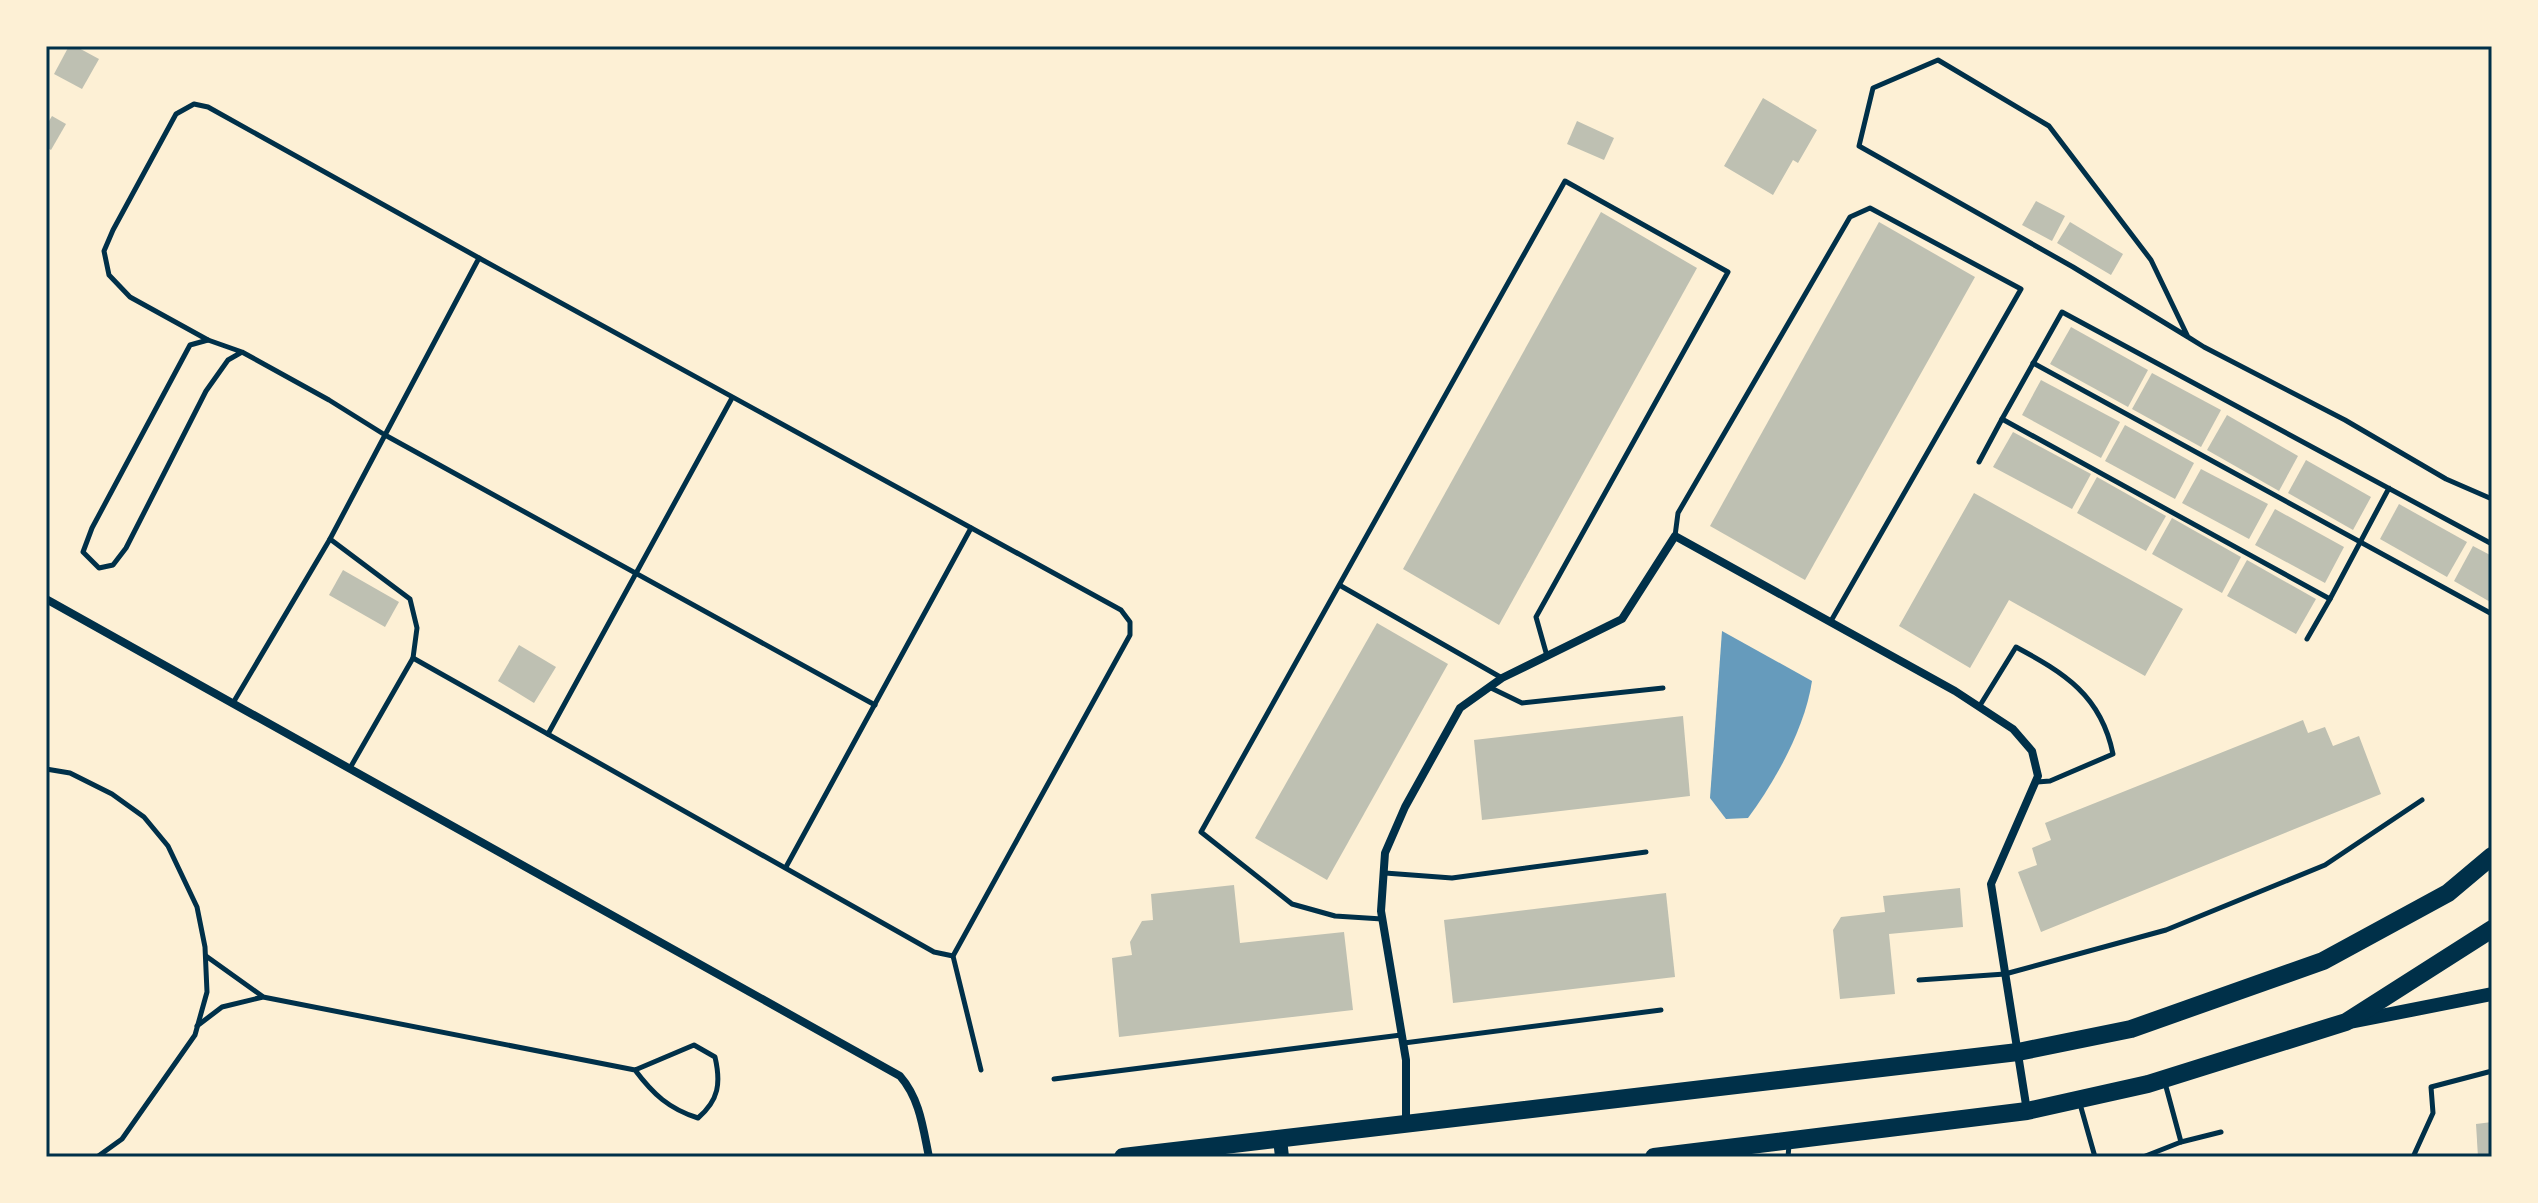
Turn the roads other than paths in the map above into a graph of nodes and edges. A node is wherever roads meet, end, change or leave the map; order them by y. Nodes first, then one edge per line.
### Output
1 (479, 258) junction
2 (2188, 337) junction
3 (208, 340) junction
4 (242, 352) junction
5 (2033, 363) junction
6 (732, 398) junction
7 (2002, 419) junction
8 (385, 435) junction
9 (1979, 462) dead end
10 (2389, 488) junction
11 (2492, 499) edge
12 (971, 528) junction
13 (1675, 536) junction
14 (330, 539) junction
15 (2360, 541) junction
16 (2492, 544) edge
17 (637, 572) junction
18 (1341, 586) junction
19 (46, 599) edge
20 (2330, 599) junction
21 (2492, 614) edge
22 (1830, 622) junction
23 (2307, 639) dead end
24 (1547, 656) junction
25 (413, 658) junction
26 (1502, 678) junction
27 (1488, 686) junction
28 (1663, 688) dead end
29 (233, 704) junction
30 (875, 705) junction
31 (1979, 707) junction
32 (548, 734) junction
33 (46, 769) edge
34 (350, 769) junction
35 (2036, 782) junction
36 (2422, 800) dead end
37 (1646, 852) dead end
38 (2492, 856) edge
39 (786, 867) junction
40 (1384, 873) junction
41 (1382, 919) junction
42 (2492, 929) edge
43 (206, 956) junction
44 (953, 956) junction
45 (2005, 974) junction
46 (1919, 980) dead end
47 (2492, 994) edge
48 (263, 997) junction
49 (1661, 1010) dead end
50 (2346, 1022) junction
51 (197, 1026) junction
52 (1402, 1039) junction
53 (2018, 1052) junction
54 (635, 1070) junction
55 (981, 1070) dead end
56 (2492, 1071) edge
57 (1054, 1079) dead end
58 (2163, 1079) junction
59 (2078, 1099) junction
60 (2027, 1111) junction
61 (1406, 1124) junction
62 (2221, 1132) dead end
63 (2181, 1142) junction
64 (1281, 1148) edge
65 (1788, 1149) edge
66 (97, 1157) edge
67 (929, 1157) edge
68 (1123, 1157) edge
69 (1654, 1157) edge
70 (2095, 1157) edge
71 (2143, 1157) edge
72 (2413, 1157) edge

1 - 3 lane
1 - 6 lane
1 - 8 lane
2 - 2 lane
2 - 11 lane
3 - 4 lane
3 - 4 lane
4 - 8 lane
5 - 7 lane
5 - 10 lane
5 - 15 lane
6 - 12 lane
6 - 17 lane
7 - 9 lane
7 - 20 lane
8 - 14 lane
8 - 17 lane
10 - 15 lane
10 - 16 lane
12 - 30 lane
12 - 44 lane
13 - 22 street
13 - 22 lane
13 - 24 street
14 - 25 lane
14 - 29 lane
15 - 20 lane
15 - 21 lane
17 - 30 lane
17 - 32 lane
18 - 24 lane
18 - 26 lane
18 - 41 lane
19 - 29 street
20 - 23 lane
22 - 31 street
24 - 26 street
25 - 32 lane
25 - 34 lane
26 - 27 street
27 - 28 lane
27 - 40 street
29 - 34 street
30 - 39 lane
31 - 35 street
31 - 35 lane
32 - 39 lane
33 - 43 lane
34 - 67 street
35 - 45 street
36 - 45 lane
37 - 40 lane
38 - 53 main road
39 - 44 lane
40 - 41 street
41 - 52 street
42 - 50 main road
43 - 48 lane
43 - 51 lane
44 - 55 lane
45 - 46 lane
45 - 53 street
47 - 50 street
48 - 51 lane
48 - 54 lane
49 - 52 lane
50 - 58 main road
51 - 66 lane
52 - 57 lane
52 - 61 street
53 - 60 street
53 - 61 main road
54 - 54 lane
56 - 72 lane
58 - 59 main road
58 - 63 lane
59 - 60 main road
59 - 70 lane
60 - 65 main road
61 - 64 main road
62 - 63 lane
63 - 71 lane
64 - 68 main road
65 - 69 main road

